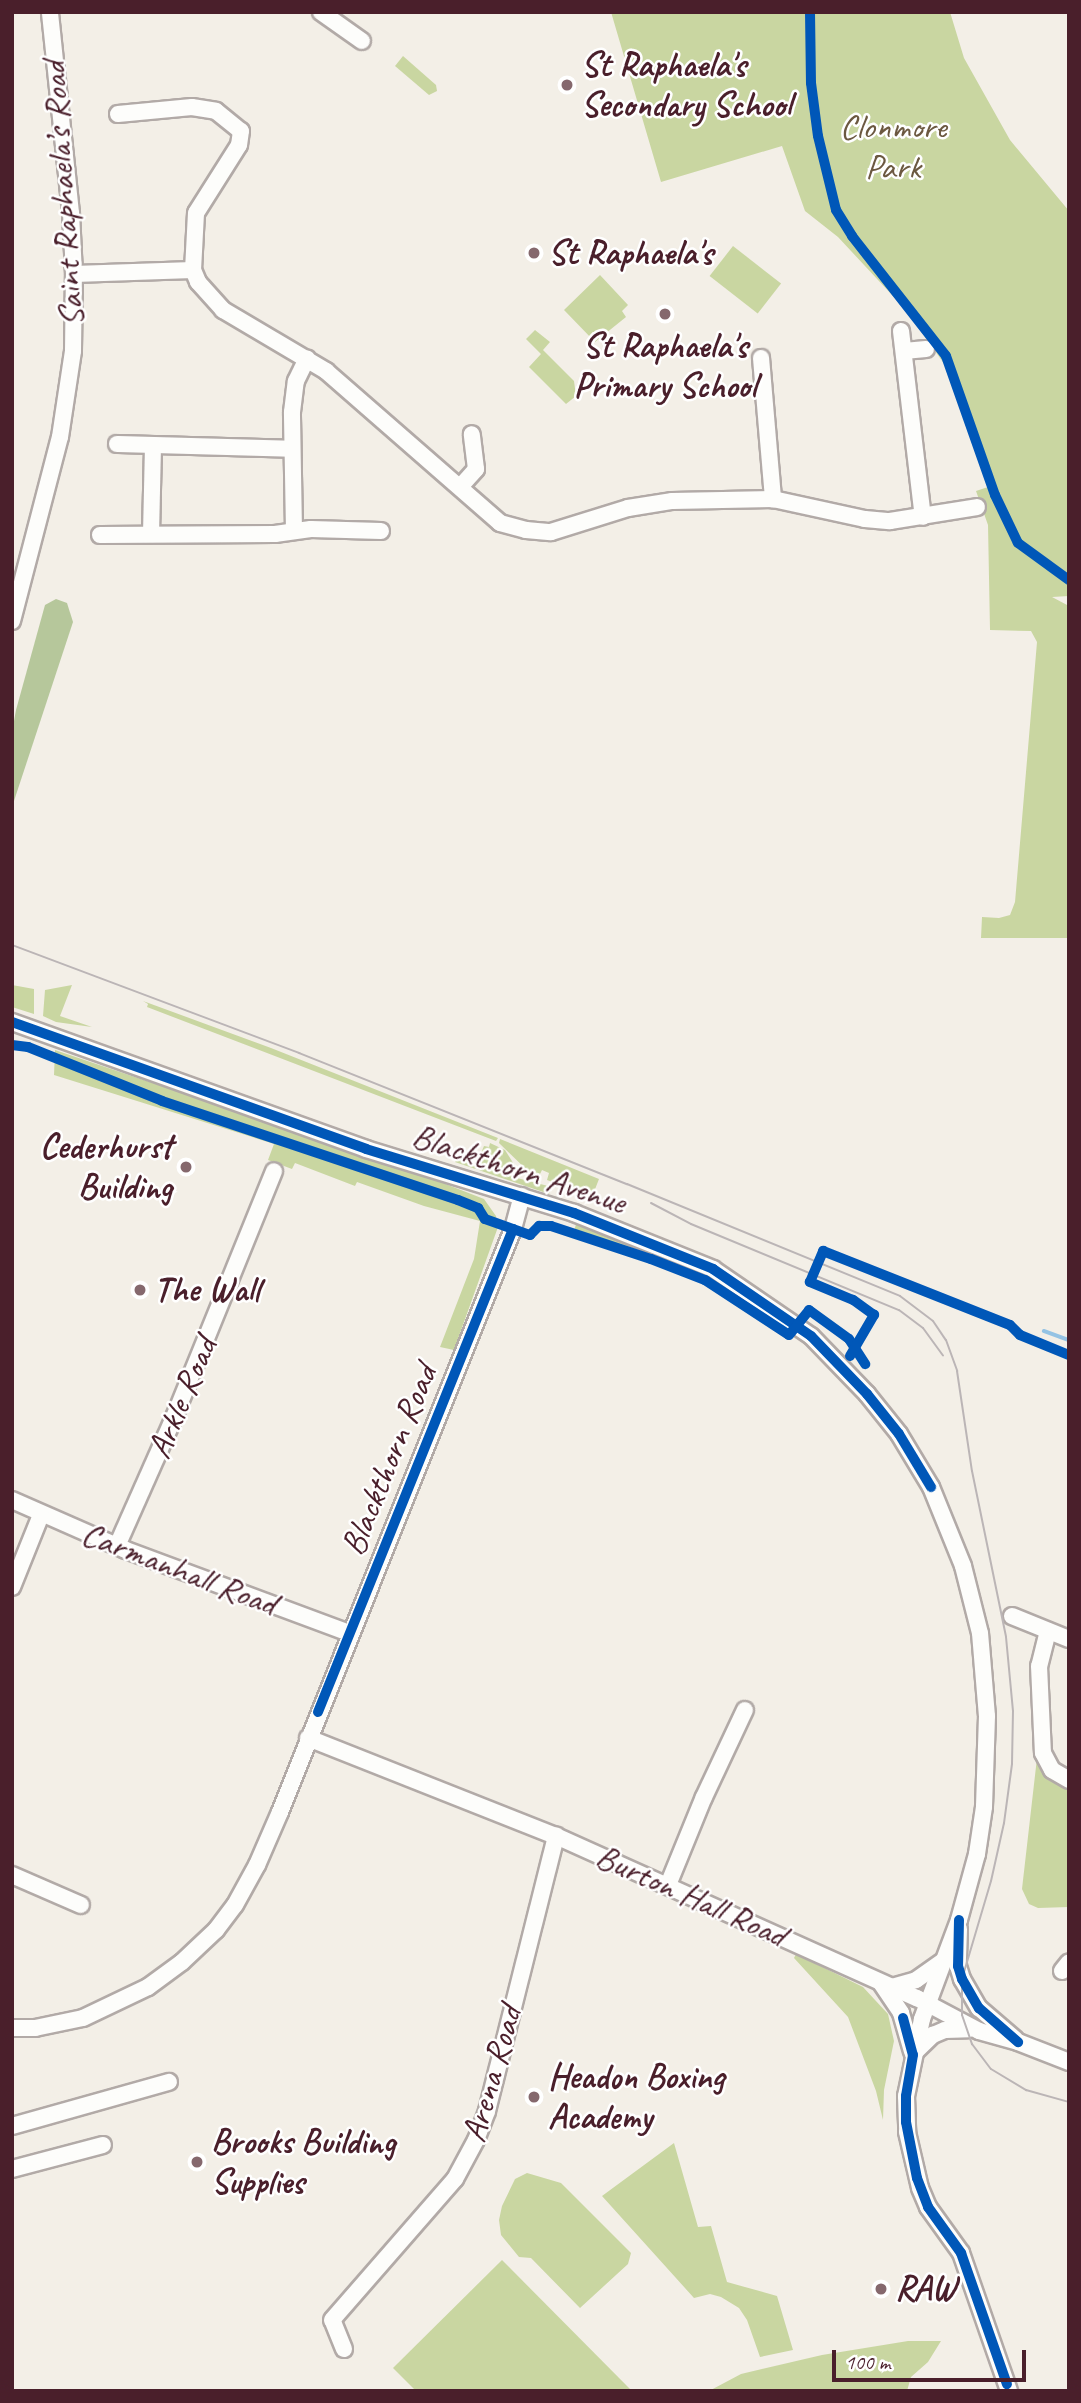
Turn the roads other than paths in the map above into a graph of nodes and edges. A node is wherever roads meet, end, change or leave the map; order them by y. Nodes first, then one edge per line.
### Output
1 (50, 12) edge
2 (321, 12) edge
3 (362, 41) dead end
4 (118, 114) dead end
5 (193, 270) junction
6 (75, 274) junction
7 (901, 331) dead end
8 (926, 349) dead end
9 (904, 351) junction
10 (307, 358) junction
11 (761, 358) dead end
12 (472, 434) dead end
13 (117, 444) dead end
14 (153, 446) junction
15 (292, 449) junction
16 (460, 487) junction
17 (773, 499) junction
18 (976, 506) dead end
19 (923, 517) junction
20 (294, 531) junction
21 (381, 531) dead end
22 (151, 534) junction
23 (100, 535) dead end
24 (12, 621) edge
25 (12, 1021) edge
26 (274, 1171) dead end
27 (522, 1196) junction
28 (12, 1500) edge
29 (41, 1515) junction
30 (117, 1546) junction
31 (12, 1587) edge
32 (1012, 1616) dead end
33 (1048, 1631) junction
34 (349, 1633) junction
35 (1069, 1639) edge
36 (745, 1710) dead end
37 (308, 1738) junction
38 (1069, 1780) edge
39 (556, 1836) junction
40 (12, 1875) edge
41 (668, 1885) junction
42 (81, 1905) dead end
43 (959, 1920) junction
44 (942, 1962) junction
45 (886, 1984) junction
46 (927, 2004) junction
47 (12, 2028) edge
48 (979, 2031) junction
49 (1018, 2042) junction
50 (913, 2054) junction
51 (1069, 2062) edge
52 (169, 2082) dead end
53 (12, 2126) edge
54 (103, 2145) dead end
55 (12, 2169) edge
56 (344, 2348) dead end
57 (1009, 2391) edge

1 - 6 street, Saint Raphaela’s Road
2 - 3 street
4 - 5 street
5 - 6 street
5 - 10 street
6 - 24 street, Saint Raphaela’s Road
7 - 9 street
8 - 9 street
9 - 19 street
10 - 15 street
10 - 16 street
11 - 17 street
12 - 16 street
13 - 14 street
14 - 15 street
14 - 22 street
15 - 20 street
16 - 17 street
17 - 19 street
18 - 19 street
20 - 21 street
20 - 22 street
22 - 23 street
25 - 27 street, Blackthorn Avenue
26 - 30 street, Arkle Road
27 - 34 street, Blackthorn Road
27 - 43 street, Blackthorn Avenue
28 - 29 street, Carmanhall Road
29 - 30 street, Carmanhall Road
29 - 31 street
30 - 34 street, Carmanhall Road
32 - 33 street
33 - 35 street
33 - 38 street
34 - 37 street, Blackthorn Road
36 - 41 street
37 - 39 street, Burton Hall Road
37 - 47 street, Blackthorn Road
39 - 41 street, Burton Hall Road
39 - 56 street, Arena Road
40 - 42 street
41 - 45 street, Burton Hall Road
43 - 44 street, Blackthorn Avenue
43 - 49 street, Blackthorn Avenue
44 - 45 street
44 - 46 street, Blackthorn Avenue
45 - 46 street, Burton Hall Road
45 - 50 street
46 - 48 street, Burton Hall Road
46 - 50 street, Blackthorn Avenue
48 - 49 street, Burton Hall Road
48 - 50 street
49 - 51 street, Burton Hall Road
50 - 57 street, Blackthorn Avenue
52 - 53 street
54 - 55 street

